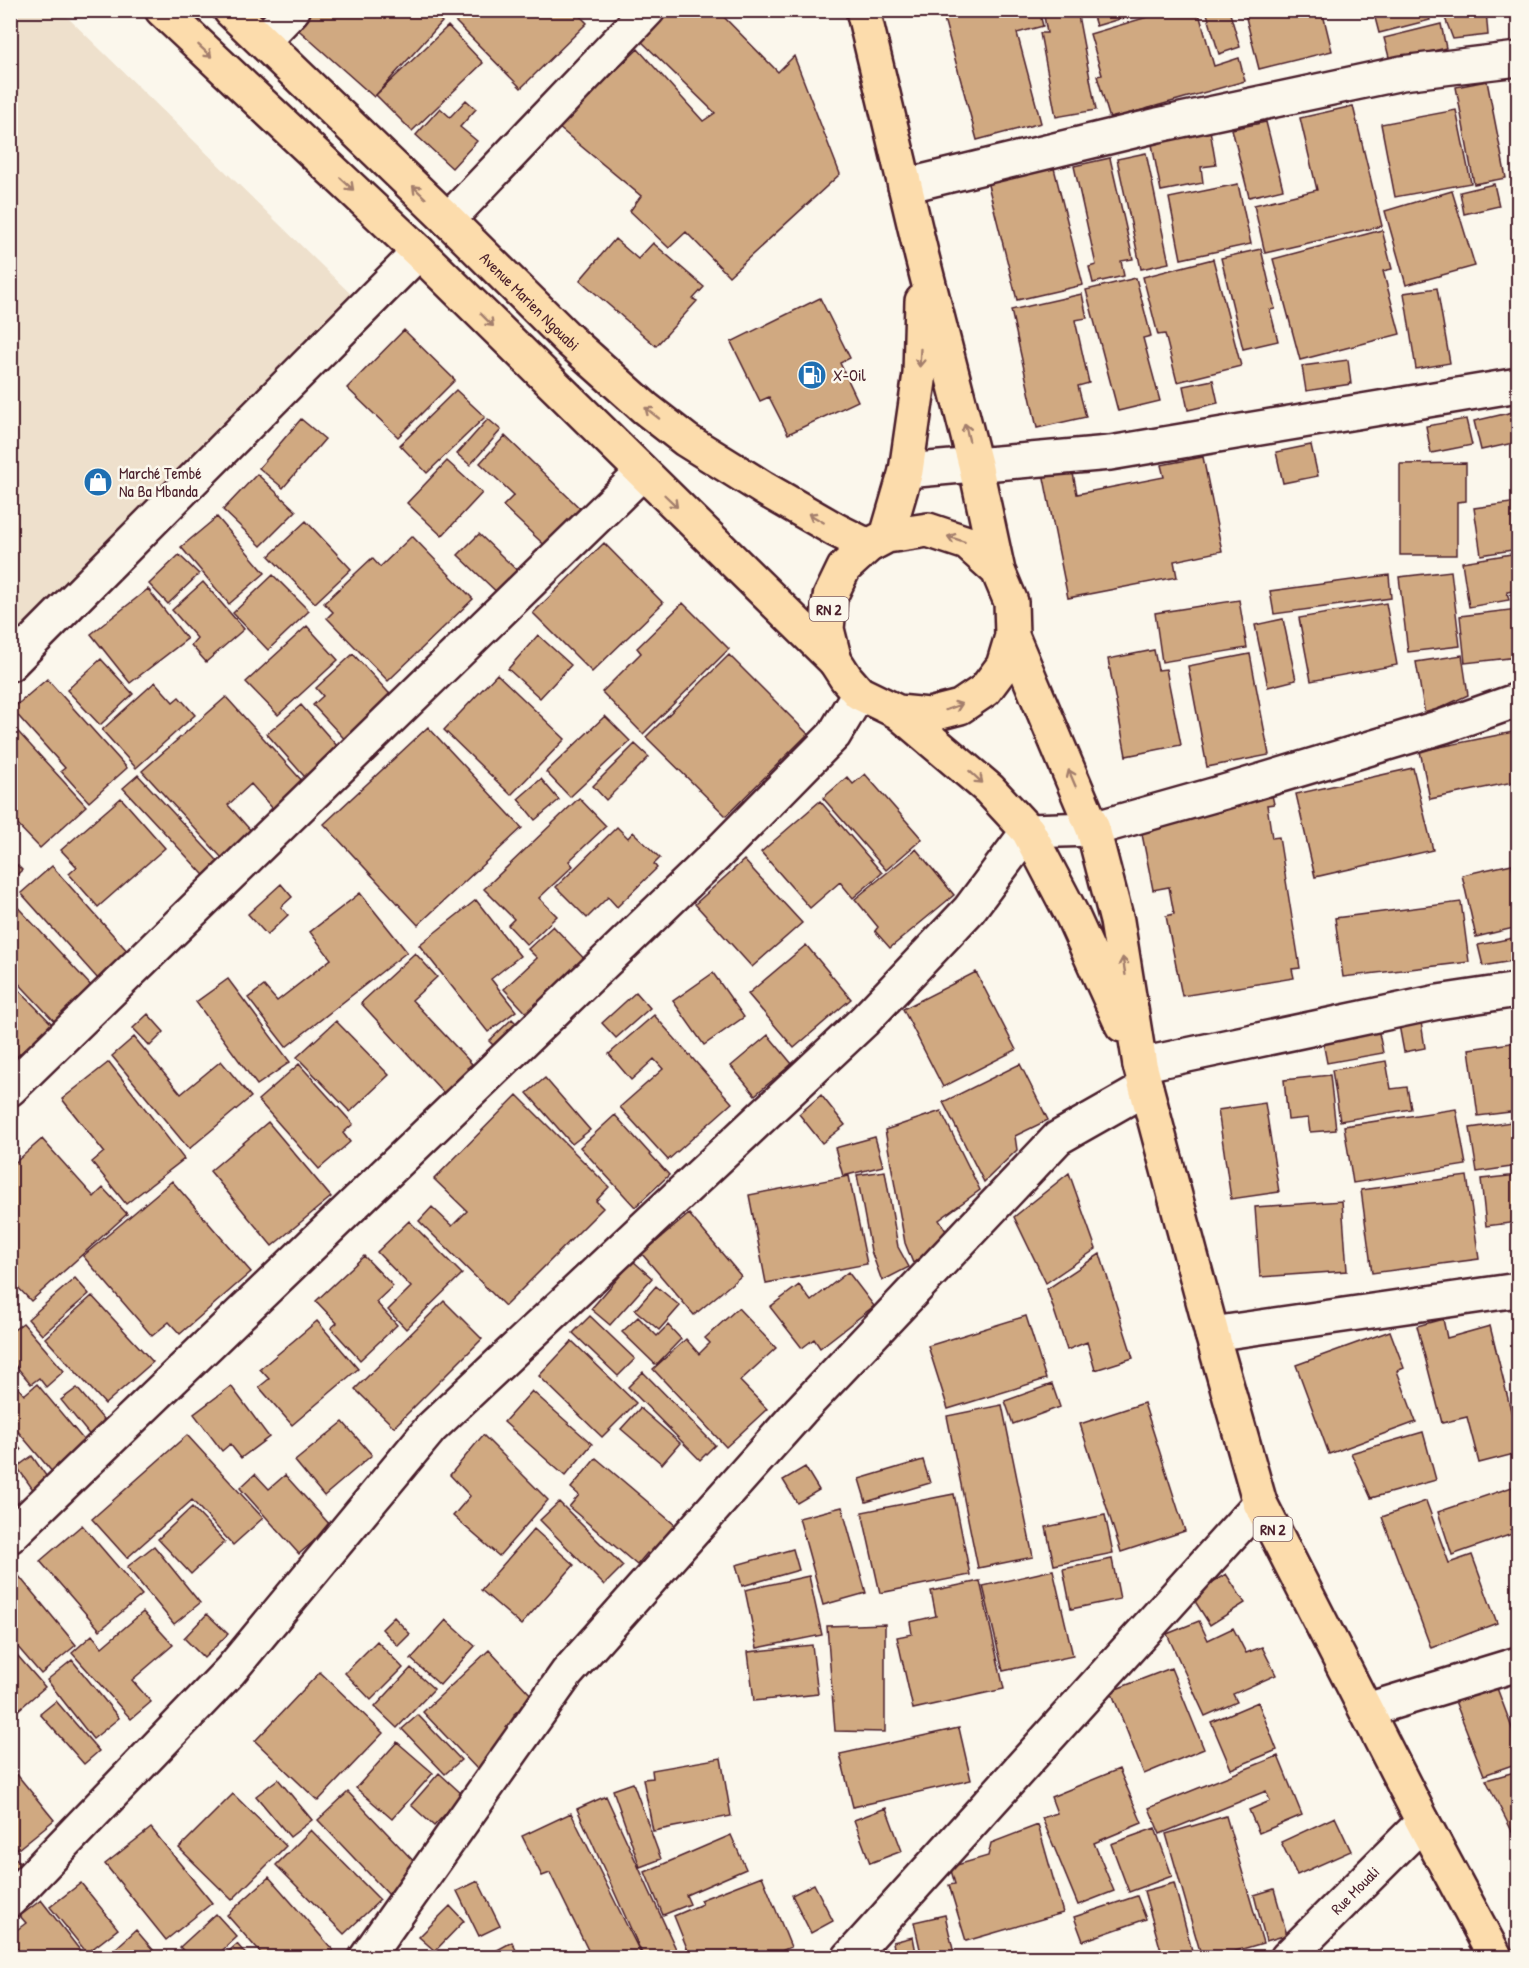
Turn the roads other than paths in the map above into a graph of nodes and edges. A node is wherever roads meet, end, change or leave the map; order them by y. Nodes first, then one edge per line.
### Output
1 (162, 10) edge
2 (230, 10) edge
3 (293, 10) edge
4 (648, 10) edge
5 (863, 10) edge
6 (263, 41) junction
7 (1518, 59) edge
8 (905, 186) junction
9 (448, 220) junction
10 (420, 252) junction
11 (922, 257) junction
12 (1518, 385) edge
13 (975, 464) junction
14 (906, 471) junction
15 (642, 473) junction
16 (877, 541) junction
17 (998, 571) junction
18 (1012, 636) junction
19 (835, 661) junction
20 (10, 664) edge
21 (859, 693) junction
22 (1518, 700) edge
23 (898, 712) junction
24 (1093, 829) junction
25 (1028, 831) junction
26 (1518, 990) edge
27 (1143, 1076) junction
28 (10, 1089) edge
29 (1518, 1290) edge
30 (1212, 1334) junction
31 (1260, 1503) junction
32 (10, 1536) edge
33 (1518, 1664) edge
34 (1367, 1710) junction
35 (1423, 1822) junction
36 (10, 1900) edge
37 (366, 1958) edge
38 (849, 1958) edge
39 (1287, 1958) edge
40 (1496, 1958) edge

1 -> 10 main road
2 - 6 main road, Avenue Marien Ngouabi
3 - 6 street
4 - 9 street
5 - 8 main road, RN 2
9 -> 6 main road, Avenue Marien Ngouabi
7 - 8 street
8 - 11 main road, RN 2
16 -> 9 main road, Avenue Marien Ngouabi
10 -> 15 main road
10 - 20 street
13 -> 11 main road, RN 2
11 -> 14 main road, RN 2
12 - 13 street
13 - 14 street
13 - 17 main road, RN 2
14 - 16 main road, RN 2
15 -> 19 main road
15 - 28 street
17 -> 16 main road, RN 2
16 - 19 main road, RN 2
17 - 18 main road, RN 2
23 -> 18 main road, RN 2
24 -> 18 main road, RN 2
19 - 21 main road, RN 2
21 - 23 main road, RN 2
21 - 32 street
22 - 24 street
23 -> 25 main road, RN 2
24 - 25 street
27 -> 24 main road, RN 2
25 - 27 main road, RN 2
25 - 36 street
26 - 27 street
27 - 30 main road, RN 2
27 - 37 street
29 - 30 street
30 - 31 main road, RN 2
31 - 34 main road, RN 2
31 - 38 street
33 - 34 street
34 - 35 main road, RN 2
35 - 39 street, Rue Mouali
35 - 40 main road, RN 2

